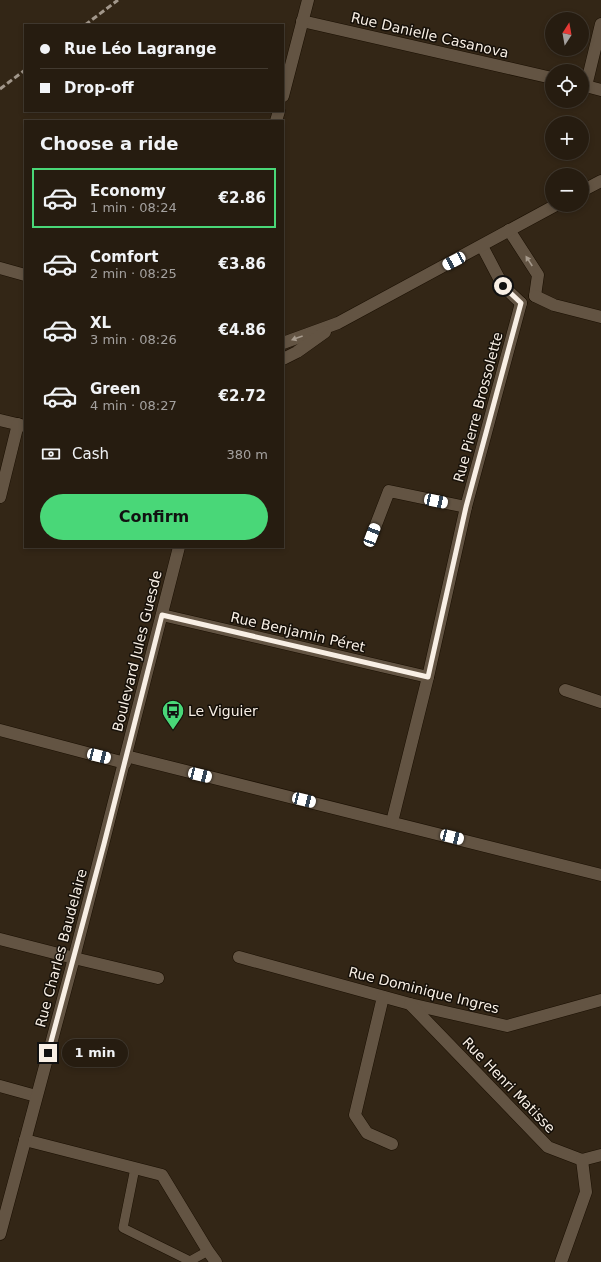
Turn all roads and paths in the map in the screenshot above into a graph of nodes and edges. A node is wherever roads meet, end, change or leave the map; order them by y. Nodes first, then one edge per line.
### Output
1 (308, 0) edge
2 (302, 22) junction
3 (601, 24) edge
4 (589, 68) edge
5 (545, 76) edge
6 (589, 87) edge
7 (601, 90) edge
8 (284, 92) edge
9 (601, 181) edge
10 (589, 187) edge
11 (545, 211) edge
12 (509, 230) junction
13 (482, 246) junction
14 (0, 268) edge
15 (24, 275) edge
16 (536, 296) junction
17 (521, 303) junction
18 (601, 317) edge
19 (338, 323) junction
20 (284, 343) edge
21 (284, 358) edge
22 (0, 420) edge
23 (21, 425) edge
24 (0, 497) edge
25 (466, 507) junction
26 (372, 535) dead end
27 (179, 548) edge
28 (162, 615) junction
29 (428, 677) junction
30 (565, 690) dead end
31 (601, 702) edge
32 (0, 730) edge
33 (126, 760) junction
34 (392, 822) junction
35 (601, 875) edge
36 (0, 939) edge
37 (239, 957) dead end
38 (74, 958) junction
39 (158, 978) dead end
40 (383, 996) junction
41 (601, 1000) edge
42 (410, 1004) junction
43 (0, 1086) edge
44 (36, 1096) junction
45 (24, 1140) junction
46 (392, 1144) dead end
47 (601, 1155) edge
48 (582, 1160) junction
49 (135, 1168) junction
50 (0, 1234) edge
51 (208, 1252) junction
52 (216, 1262) edge
53 (561, 1262) edge

1 - 2 street
2 - 5 street, Rue Danielle Casanova
2 - 8 street
3 - 4 street
6 - 7 street
9 - 10 street
11 - 12 street
12 - 13 street
16 -> 12 street
13 - 17 street
13 - 19 street
14 - 15 street
16 - 17 street
16 - 18 street
17 - 25 street, Rue Pierre Brossolette
19 -> 20 street
19 - 21 street
22 - 23 street
23 - 24 street
25 - 26 street
25 - 29 street, Rue Pierre Brossolette
27 - 28 street, Boulevard Jules Guesde
28 - 29 street, Rue Benjamin Péret
28 - 33 street, Boulevard Jules Guesde
29 - 34 street, Rue Pierre Brossolette
30 - 31 street
32 - 33 street
33 - 34 street
33 - 38 street, Rue Charles Baudelaire
34 - 35 street
36 - 38 street
37 - 40 street, Rue Dominique Ingres
38 - 39 street
38 - 44 street, Rue Charles Baudelaire
40 - 42 street, Rue Dominique Ingres
40 - 46 street
41 - 42 street, Rue Dominique Ingres
42 - 48 street, Rue Henri Matisse
43 - 44 street
44 - 45 street, Rue Charles Baudelaire
45 - 49 street
45 - 50 street, Rue Charles Baudelaire
47 - 48 street
48 - 53 street
49 - 51 street
49 - 51 lane
51 - 52 street

